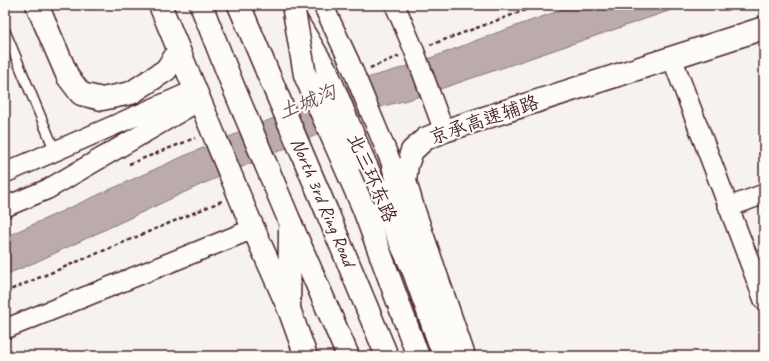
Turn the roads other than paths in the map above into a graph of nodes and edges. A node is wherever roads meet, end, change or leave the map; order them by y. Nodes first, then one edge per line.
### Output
1 (37, 5) edge
2 (160, 5) edge
3 (201, 5) edge
4 (239, 5) edge
5 (287, 5) edge
6 (294, 5) edge
7 (323, 5) edge
8 (395, 5) edge
9 (764, 28) edge
10 (5, 31) edge
11 (179, 51) junction
12 (672, 58) junction
13 (200, 103) junction
14 (444, 131) junction
15 (55, 151) junction
16 (5, 173) edge
17 (764, 194) edge
18 (5, 207) edge
19 (729, 207) junction
20 (250, 220) junction
21 (290, 222) junction
22 (414, 272) junction
23 (764, 300) edge
24 (289, 309) junction
25 (5, 329) edge
26 (306, 356) edge
27 (348, 356) edge
28 (387, 356) edge
29 (418, 356) edge
30 (444, 356) edge
31 (464, 356) edge

1 - 11 main road
2 - 11 main road
3 - 21 main road, North 3rd Ring Road, bridge
4 - 28 main road, North 3rd Ring Road, bridge
5 - 22 main road, 北三环东路, bridge
6 - 29 main road, bridge
7 - 22 street, bridge
8 - 14 street
9 - 12 main road, 京承高速辅路
10 - 15 lane
11 - 13 main road
12 - 14 main road, 京承高速辅路
12 - 19 street
13 - 15 street
13 - 18 street
13 - 20 main road, bridge
14 - 31 main road, 京承高速辅路
15 - 16 street
17 - 19 street
19 - 23 street
20 - 24 main road
20 - 25 street
21 - 24 main road
21 - 27 main road, North 3rd Ring Road
22 - 30 main road, 北三环东路
24 - 26 main road

